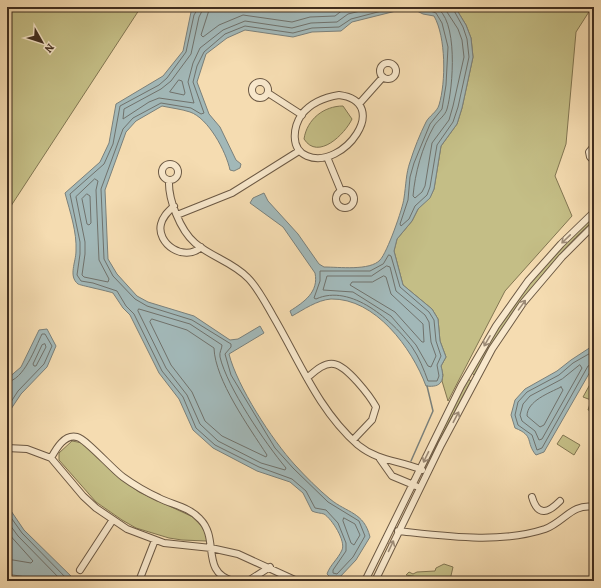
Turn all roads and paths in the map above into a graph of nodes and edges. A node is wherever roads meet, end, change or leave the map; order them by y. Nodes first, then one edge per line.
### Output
1 (383, 77) dead end
2 (268, 93) dead end
3 (359, 104) junction
4 (302, 114) junction
5 (594, 146) edge
6 (299, 151) junction
7 (327, 157) junction
8 (594, 160) edge
9 (169, 180) dead end
10 (341, 191) dead end
11 (174, 206) junction
12 (594, 212) edge
13 (177, 215) junction
14 (594, 226) edge
15 (202, 247) junction
16 (307, 378) junction
17 (353, 440) junction
18 (7, 448) edge
19 (51, 458) junction
20 (380, 459) junction
21 (420, 469) junction
22 (427, 472) junction
23 (413, 485) junction
24 (420, 487) junction
25 (532, 497) dead end
26 (560, 501) dead end
27 (594, 506) edge
28 (112, 521) junction
29 (398, 531) junction
30 (155, 540) junction
31 (211, 548) junction
32 (270, 567) junction
33 (80, 570) dead end
34 (138, 581) edge
35 (233, 581) edge
36 (248, 581) edge
37 (297, 581) edge
38 (364, 581) edge
39 (375, 581) edge

1 - 3 street
2 - 4 street
3 - 4 street
3 - 7 street
4 - 6 street
5 - 8 street
6 - 7 street
6 - 13 street
7 - 10 street
9 - 11 street
11 - 13 street
11 - 15 street
12 -> 21 street
13 - 15 street
22 -> 14 street
15 - 16 street
16 - 17 street
16 - 17 street
17 - 20 street
18 - 19 street
19 - 28 street
19 - 31 street
20 - 21 street
20 - 23 street
21 - 22 street
21 - 23 street
22 - 24 street
23 - 24 street
23 - 38 street
24 - 29 street
25 - 26 street
27 - 29 street
28 - 30 street
28 - 33 street
39 -> 29 street
30 - 31 street
30 - 34 street
31 - 32 street
31 - 35 street
32 - 36 street
32 - 37 street

